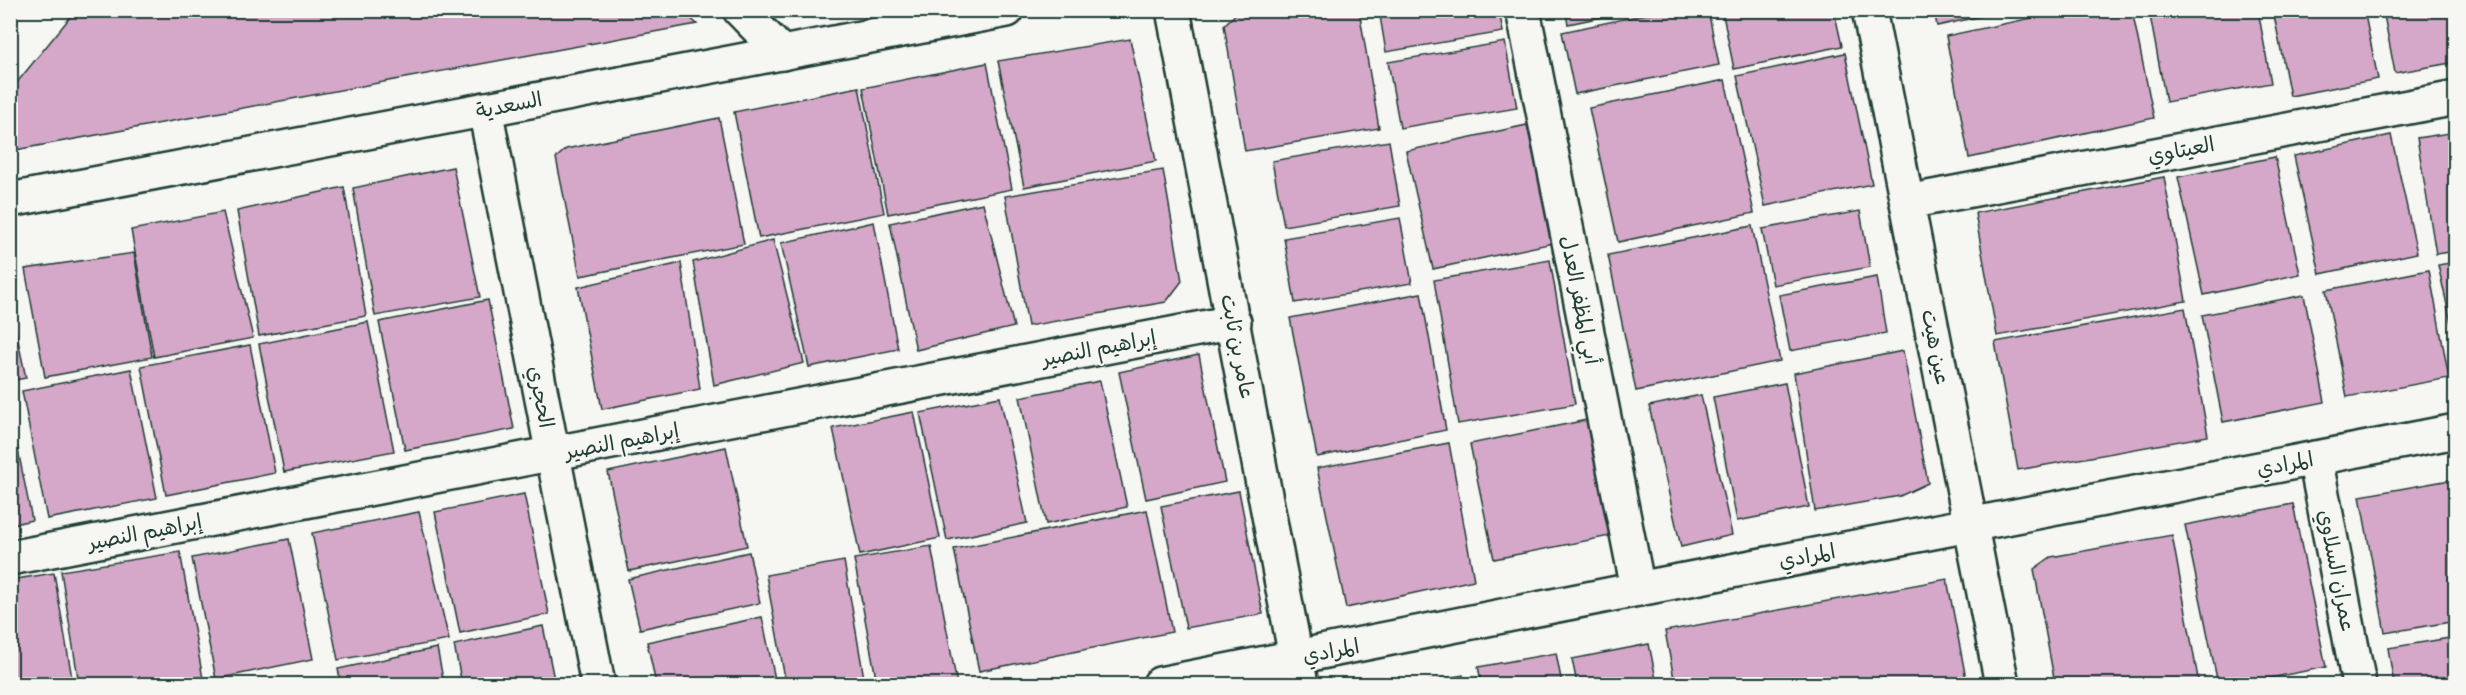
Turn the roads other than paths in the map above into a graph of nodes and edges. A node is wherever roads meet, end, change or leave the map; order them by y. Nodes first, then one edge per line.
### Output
1 (740, 10) edge
2 (1007, 10) edge
3 (1173, 10) edge
4 (1523, 10) edge
5 (1869, 10) edge
6 (946, 17) edge
7 (782, 53) junction
8 (2456, 98) edge
9 (485, 109) junction
10 (10, 200) edge
11 (1907, 202) junction
12 (1234, 322) junction
13 (2456, 431) edge
14 (552, 454) junction
15 (2315, 458) junction
16 (1971, 524) junction
17 (10, 558) edge
18 (1638, 589) junction
19 (1299, 671) edge
20 (598, 684) edge
21 (1160, 684) edge
22 (2002, 684) edge
23 (2359, 684) edge

1 - 7 street
2 - 6 street, السعدية
3 - 12 street, عامر بن ثابت
4 - 18 street, أبي المظفر العدل
5 - 11 street, عين هيت
6 - 7 street, السعدية
7 - 9 street, السعدية
8 - 11 street, العيتاوي
9 - 10 street, السعدية
9 - 14 street, الحجري
11 - 16 street, عين هيت
12 - 14 street, إبراهيم النصير
12 - 19 street, عامر بن ثابت
13 - 15 street, المرادي
14 - 17 street, إبراهيم النصير
14 - 20 street, الحجري
15 - 16 street, المرادي
15 - 23 street, عمران السلاوي
16 - 18 street, المرادي
16 - 22 street, عين هيت
18 - 19 street, المرادي
19 - 21 street, المرادي

